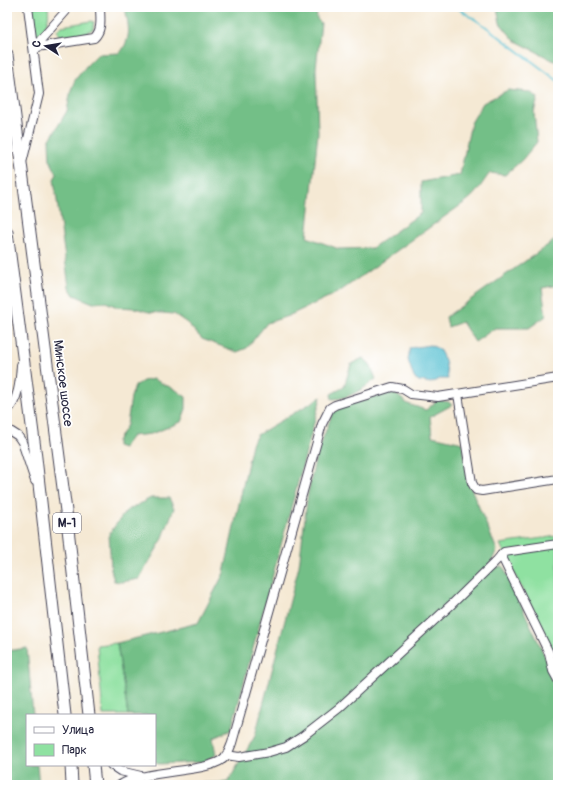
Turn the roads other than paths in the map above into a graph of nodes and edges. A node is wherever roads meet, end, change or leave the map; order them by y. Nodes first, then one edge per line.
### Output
1 (28, 7) edge
2 (65, 7) edge
3 (100, 7) edge
4 (36, 46) junction
5 (7, 55) edge
6 (35, 62) junction
7 (22, 164) junction
8 (7, 232) edge
9 (22, 346) junction
10 (558, 378) edge
11 (458, 394) junction
12 (7, 411) edge
13 (7, 429) edge
14 (558, 479) edge
15 (41, 495) junction
16 (558, 544) edge
17 (501, 555) junction
18 (558, 651) edge
19 (549, 653) junction
20 (558, 680) edge
21 (65, 714) edge
22 (89, 714) edge
23 (226, 755) junction
24 (71, 766) edge
25 (71, 766) edge
26 (93, 766) edge
27 (112, 766) edge
28 (142, 776) junction
29 (67, 785) edge
30 (72, 785) edge
31 (95, 785) edge
32 (120, 785) edge

1 - 6 street
2 - 4 street
3 - 4 street
4 - 6 street
5 - 7 highway, Минское шоссе / М-1
6 - 7 street
7 - 22 highway, Минское шоссе / М-1
8 - 9 highway, М-1
9 - 12 street
9 - 15 highway, М-1
10 - 11 street
11 - 14 street
11 - 23 street
13 - 15 street
15 - 21 highway, М-1
16 - 17 street
17 - 19 street
17 - 23 street
18 - 19 street
19 - 20 street
23 - 28 street
24 - 29 street
25 - 30 highway
26 - 31 highway
27 - 28 street
28 - 32 street

